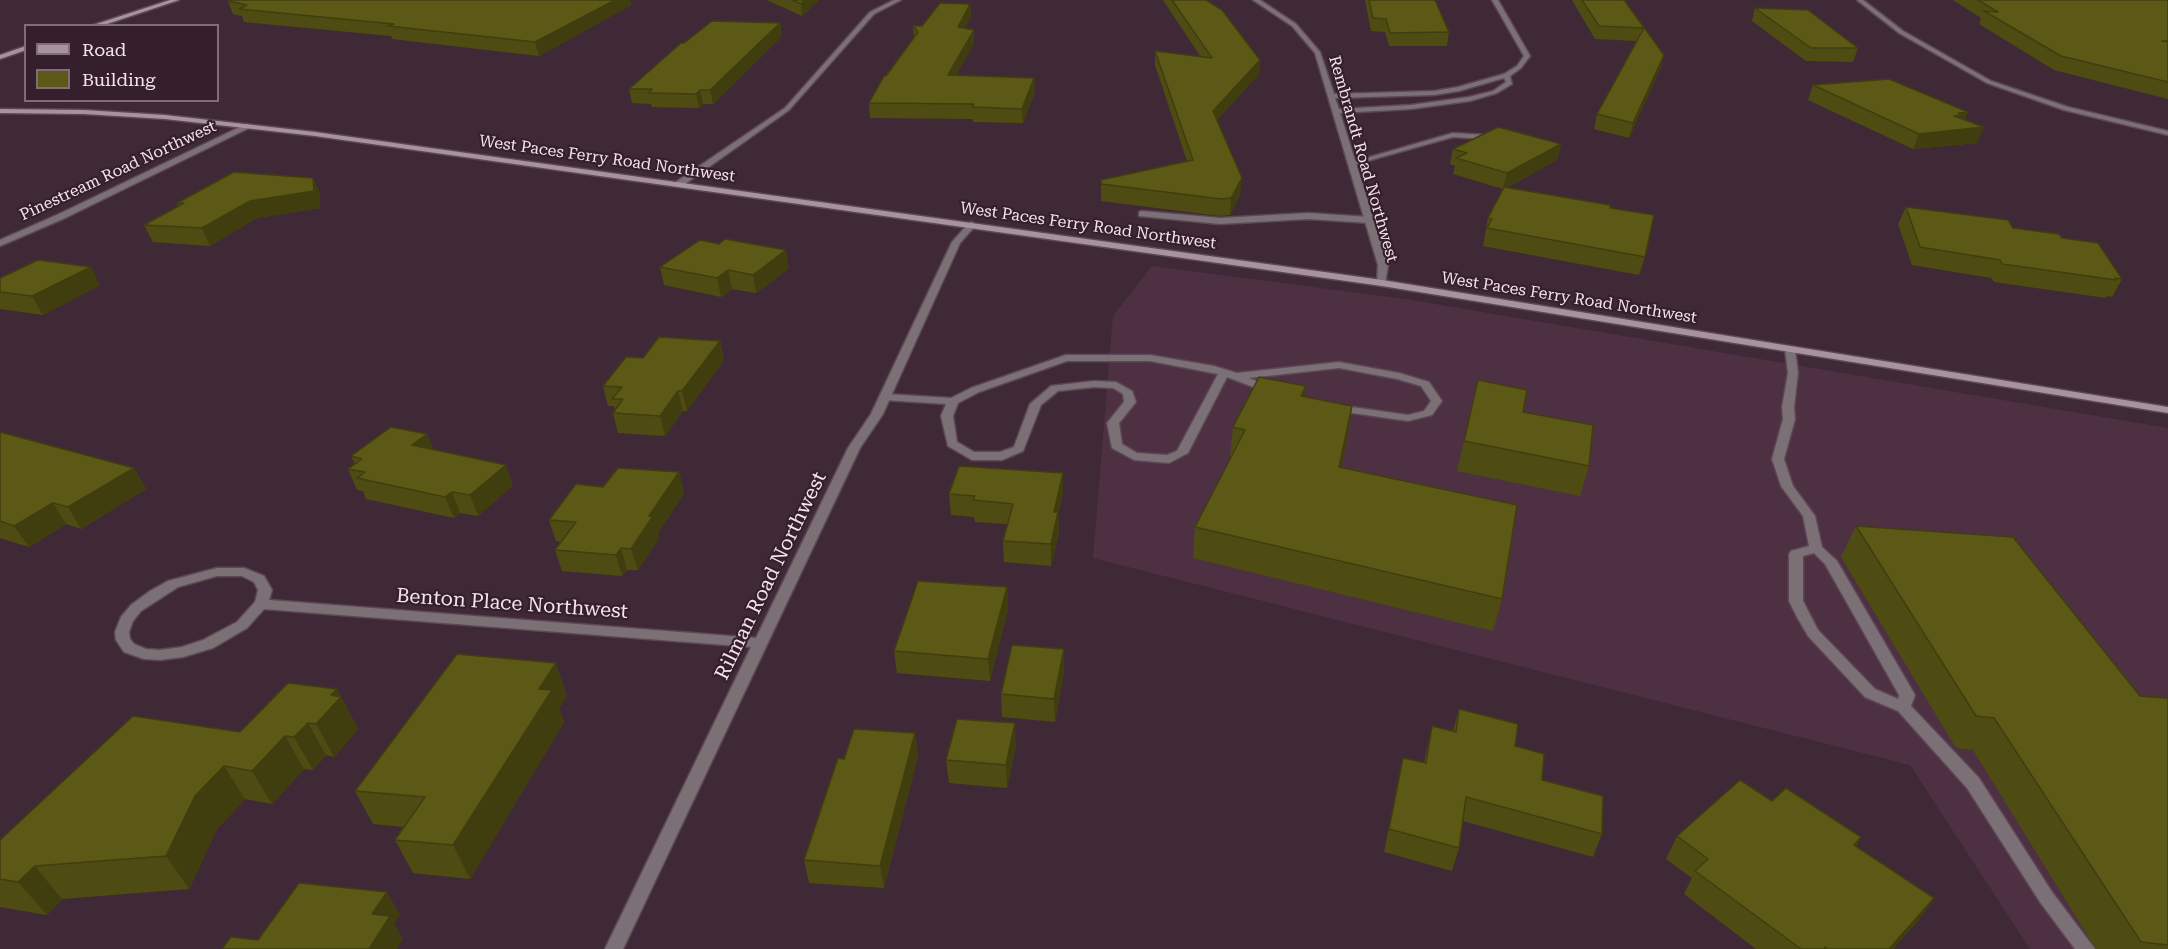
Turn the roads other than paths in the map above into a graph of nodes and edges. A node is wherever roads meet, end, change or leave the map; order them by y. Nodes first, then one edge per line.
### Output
1 (176, 0) edge
2 (898, 0) edge
3 (1256, 0) edge
4 (1495, 0) edge
5 (1860, 0) edge
6 (99, 24) edge
7 (24, 49) edge
8 (0, 57) edge
9 (1506, 75) junction
10 (1333, 96) junction
11 (0, 111) edge
12 (1337, 111) junction
13 (249, 126) junction
14 (2168, 133) edge
15 (1486, 136) edge
16 (1353, 163) junction
17 (679, 184) junction
18 (1142, 214) dead end
19 (1370, 220) junction
20 (972, 225) junction
21 (0, 243) edge
22 (1382, 283) junction
23 (1790, 349) junction
24 (1230, 374) junction
25 (885, 397) junction
26 (1285, 397) edge
27 (953, 401) junction
28 (1328, 407) edge
29 (2168, 410) edge
30 (1816, 548) junction
31 (261, 604) junction
32 (760, 643) junction
33 (1903, 707) junction
34 (614, 949) edge
35 (2086, 949) edge

1 - 6 main road
2 - 17 street
3 - 10 street, Rembrandt Road Northwest
4 - 9 street
5 - 14 street
7 - 8 main road
9 - 10 street
9 - 12 street
10 - 12 street, Rembrandt Road Northwest
11 - 13 main road, West Paces Ferry Road Northwest
12 - 16 street, Rembrandt Road Northwest
13 - 17 main road, West Paces Ferry Road Northwest
13 - 21 street, Pinestream Road Northwest
15 - 16 street
16 - 19 street, Rembrandt Road Northwest
17 - 20 main road, West Paces Ferry Road Northwest
18 - 19 street
19 - 22 street, Rembrandt Road Northwest
20 - 22 main road, West Paces Ferry Road Northwest
20 - 25 street, Rilman Road Northwest
22 - 23 main road, West Paces Ferry Road Northwest
23 - 29 main road, West Paces Ferry Road Northwest
23 - 30 street
24 - 26 street
24 - 27 street
24 - 27 street
24 - 28 street
25 - 27 street
25 - 32 street, Rilman Road Northwest
30 - 33 street
30 - 33 street
31 - 31 street
31 - 32 street, Benton Place Northwest
32 - 34 street, Rilman Road Northwest
33 - 35 street

